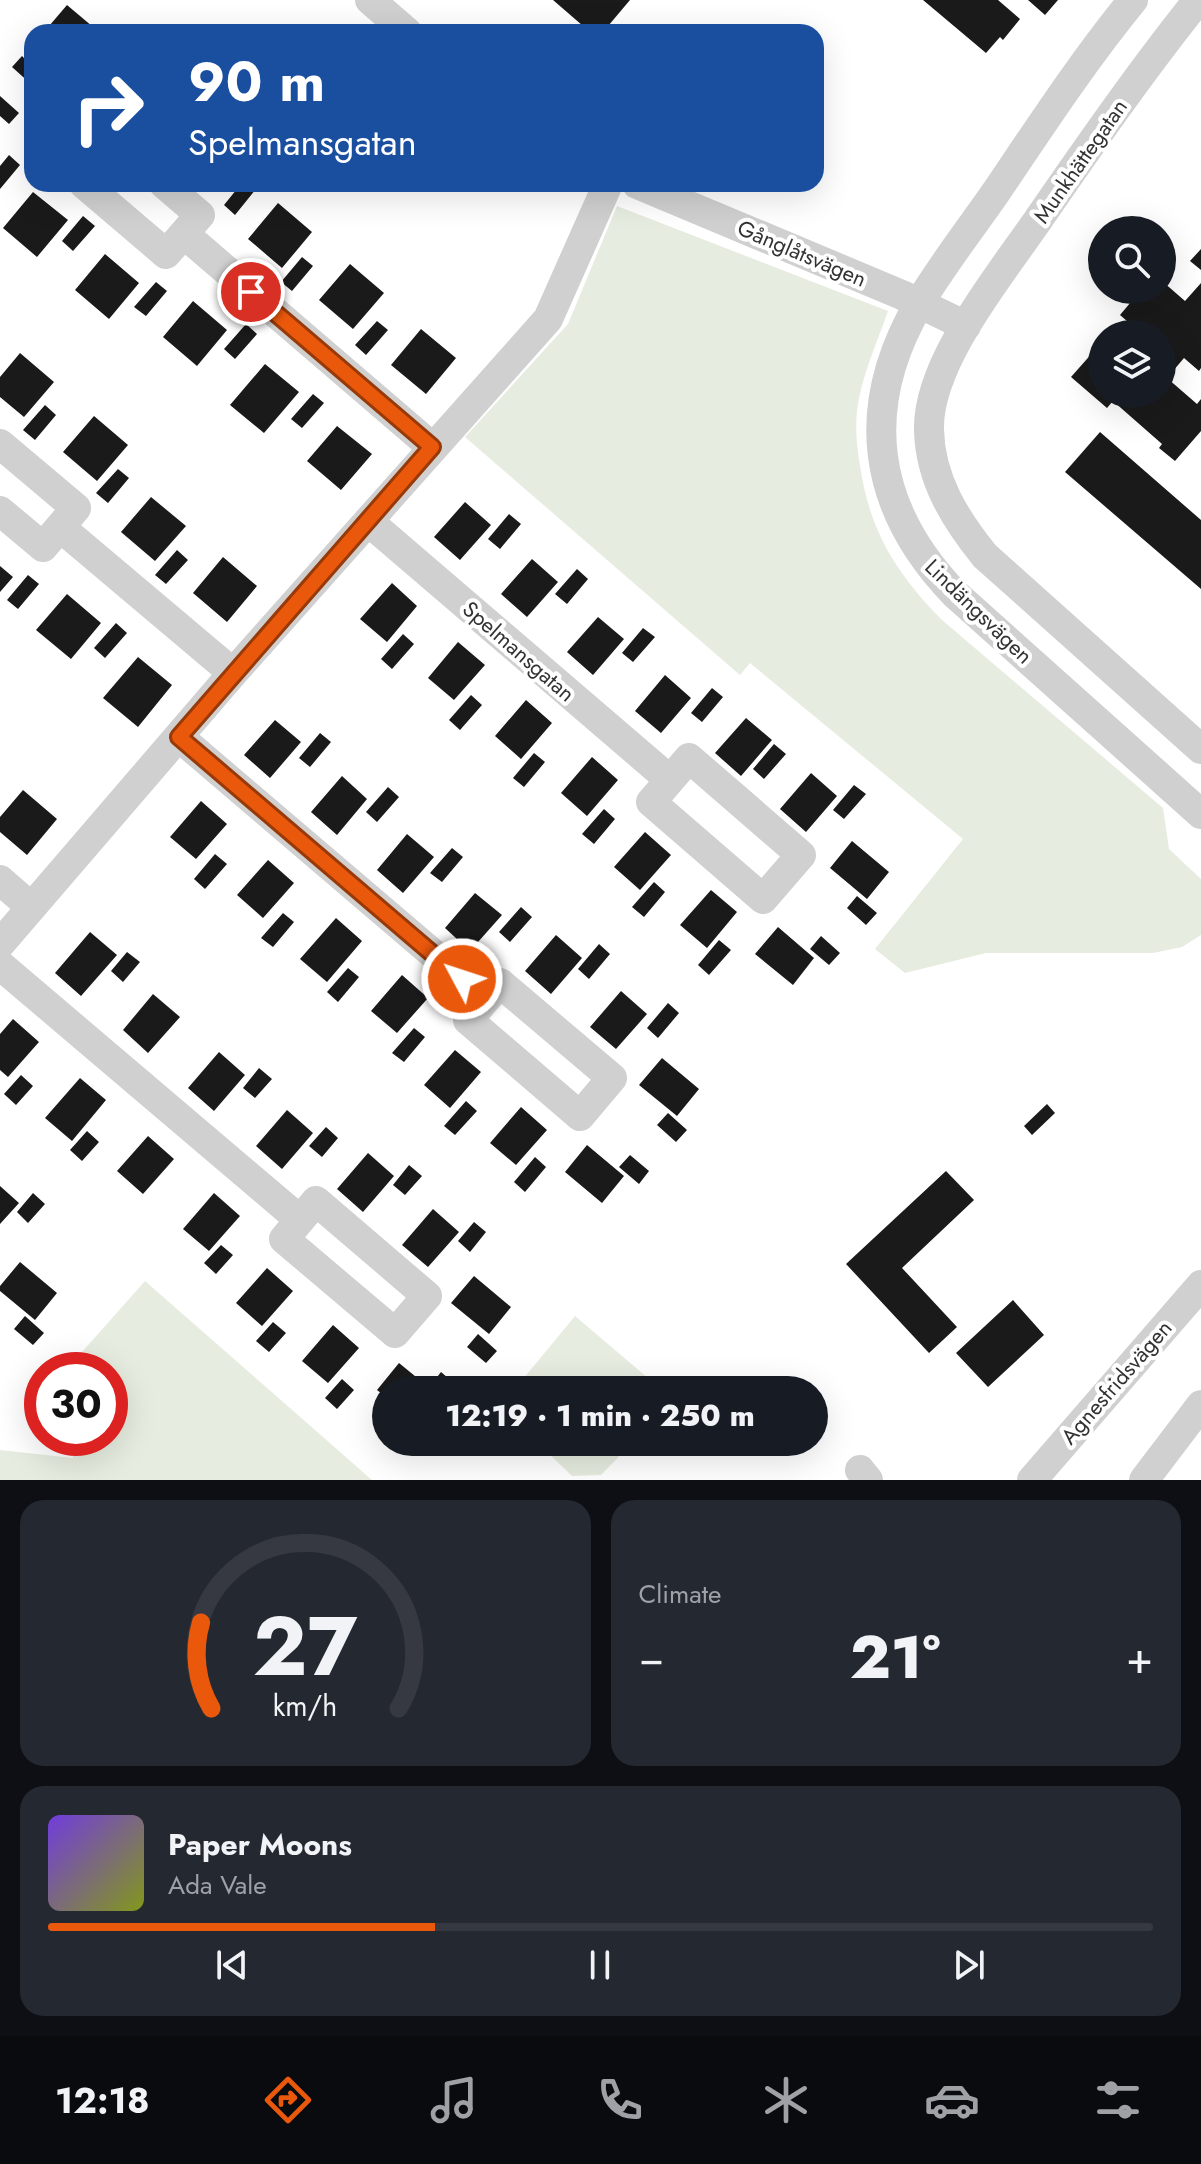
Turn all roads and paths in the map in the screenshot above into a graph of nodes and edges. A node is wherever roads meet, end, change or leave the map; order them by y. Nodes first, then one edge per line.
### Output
1 (370, 0) edge
2 (1133, 0) edge
3 (1198, 0) edge
4 (398, 24) edge
5 (93, 192) edge
6 (173, 192) edge
7 (604, 192) edge
8 (656, 192) edge
9 (184, 234) junction
10 (920, 302) junction
11 (966, 326) junction
12 (0, 444) edge
13 (432, 447) junction
14 (0, 511) edge
15 (368, 521) junction
16 (60, 527) junction
17 (233, 673) junction
18 (179, 737) junction
19 (1201, 749) edge
20 (670, 780) junction
21 (1201, 814) edge
22 (0, 880) edge
23 (31, 907) junction
24 (0, 944) edge
25 (0, 965) edge
26 (486, 999) junction
27 (300, 1220) junction
28 (1201, 1285) edge
29 (1201, 1405) edge
30 (1032, 1480) edge
31 (1144, 1480) edge

1 - 4 street
2 - 10 street
3 - 11 street, Munkhättegatan
5 - 9 street
6 - 9 street
7 - 13 street
8 - 10 street, Gånglåtsvägen
9 - 13 street
10 - 11 street, Gånglåtsvägen
10 - 21 street, Lindängsvägen
11 - 19 street, Lindängsvägen
12 - 16 street
13 - 15 street
14 - 16 street
15 - 17 street
15 - 20 street, Spelmansgatan
16 - 17 street
17 - 18 street
18 - 23 street
18 - 26 street
20 - 20 street
22 - 23 street
23 - 24 street
25 - 27 street
26 - 26 street
27 - 27 street
28 - 30 street, Agnesfridsvägen
29 - 31 street

